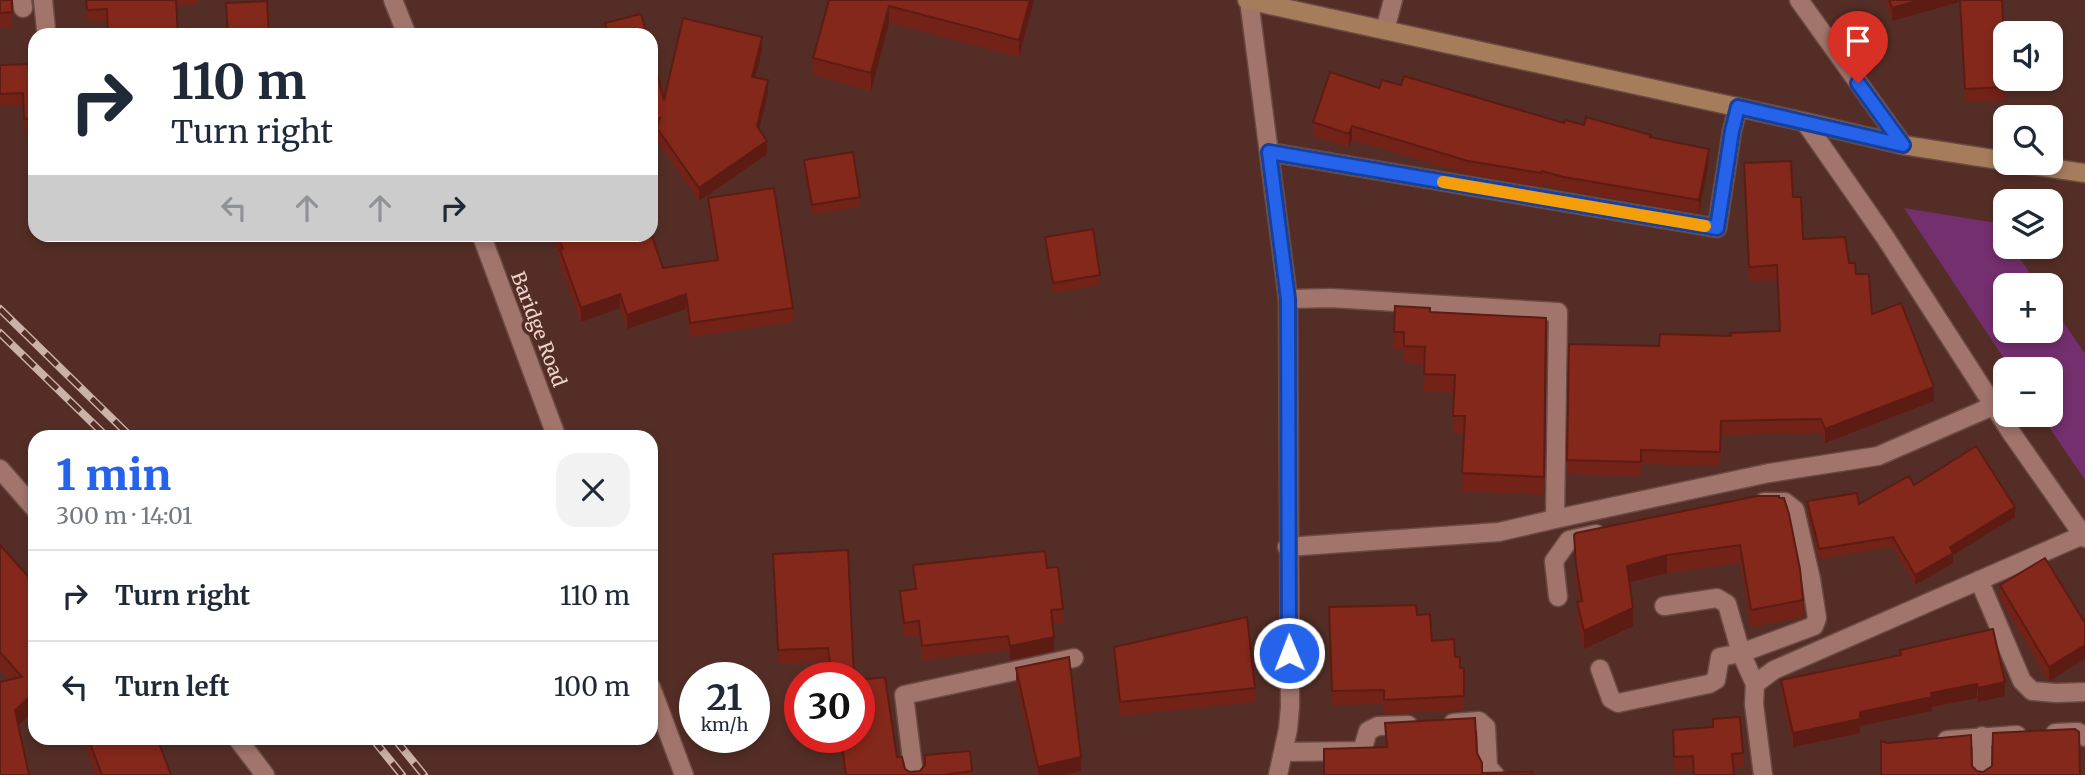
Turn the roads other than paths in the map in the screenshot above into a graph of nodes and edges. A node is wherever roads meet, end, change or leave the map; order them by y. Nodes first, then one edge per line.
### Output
1 (43, 0) edge
2 (394, 0) edge
3 (1248, 0) edge
4 (1393, 0) edge
5 (1799, 0) edge
6 (46, 28) edge
7 (404, 28) edge
8 (1385, 30) junction
9 (1738, 107) junction
10 (1805, 122) junction
11 (1903, 145) junction
12 (1269, 152) junction
13 (1993, 159) edge
14 (2063, 170) edge
15 (2085, 173) edge
16 (484, 242) edge
17 (1288, 299) junction
18 (1993, 406) joint
19 (2008, 427) edge
20 (555, 430) edge
21 (0, 469) edge
22 (28, 501) edge
23 (1743, 504) edge
24 (1555, 519) junction
25 (1616, 529) edge
26 (2084, 537) edge
27 (1287, 547) junction
28 (1979, 580) junction
29 (1558, 597) dead end
30 (1664, 606) dead end
31 (1741, 653) junction
32 (1074, 658) dead end
33 (1600, 669) dead end
34 (1755, 684) junction
35 (2085, 692) edge
36 (658, 706) edge
37 (1982, 736) junction
38 (2085, 737) edge
39 (1928, 742) edge
40 (242, 745) edge
41 (1283, 752) junction
42 (265, 775) edge
43 (684, 775) edge
44 (914, 775) edge
45 (1278, 775) edge
46 (1495, 775) edge
47 (1763, 775) edge
48 (1982, 775) edge

1 - 6 street
2 - 7 street
3 - 8 main road
3 - 12 street
4 - 8 street
5 - 11 street
8 - 9 main road
9 - 10 main road
9 - 12 street
10 - 11 main road
10 - 18 street
11 - 13 main road
12 - 17 street
14 - 15 main road
16 - 20 street, Baridge Road
17 - 24 street
17 - 27 street
18 - 24 street
19 - 26 street
21 - 22 street
23 - 31 street
24 - 27 street
25 - 29 street
26 - 28 street
27 - 41 street
28 - 34 street
28 - 35 street
30 - 31 street
31 - 33 street
31 - 34 street
32 - 44 street
34 - 47 street
36 - 43 street
37 - 38 street
37 - 39 street
37 - 48 street
40 - 42 street
41 - 45 street
41 - 46 street

